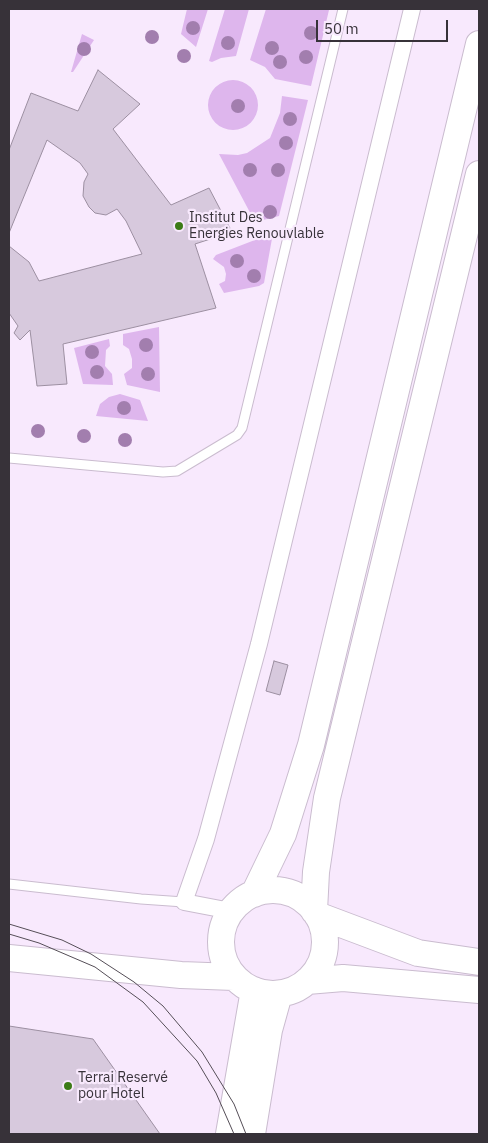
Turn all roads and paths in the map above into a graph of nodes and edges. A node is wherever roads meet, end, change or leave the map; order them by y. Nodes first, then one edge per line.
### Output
1 (344, 9) edge
2 (412, 9) edge
3 (479, 46) edge
4 (479, 174) edge
5 (9, 458) edge
6 (377, 474) junction
7 (404, 481) junction
8 (9, 884) edge
9 (254, 894) junction
10 (184, 902) junction
11 (231, 911) junction
12 (316, 913) junction
13 (221, 949) junction
14 (9, 958) edge
15 (479, 962) edge
16 (182, 975) junction
17 (307, 981) junction
18 (244, 984) junction
19 (479, 990) edge
20 (279, 994) junction
21 (229, 1134) edge
22 (252, 1134) edge

1 - 5 lane
2 - 10 street
3 - 6 main road
4 - 7 main road
6 - 7 main road
6 - 9 main road
7 - 12 main road
8 - 10 lane
9 - 11 main road
9 - 12 main road
10 - 11 street
11 - 13 main road
12 - 15 main road
12 - 17 main road
13 - 16 main road
13 - 18 main road
14 - 16 main road
16 - 18 main road
17 - 19 main road
17 - 20 main road
18 - 20 main road
18 - 21 main road
20 - 22 main road

